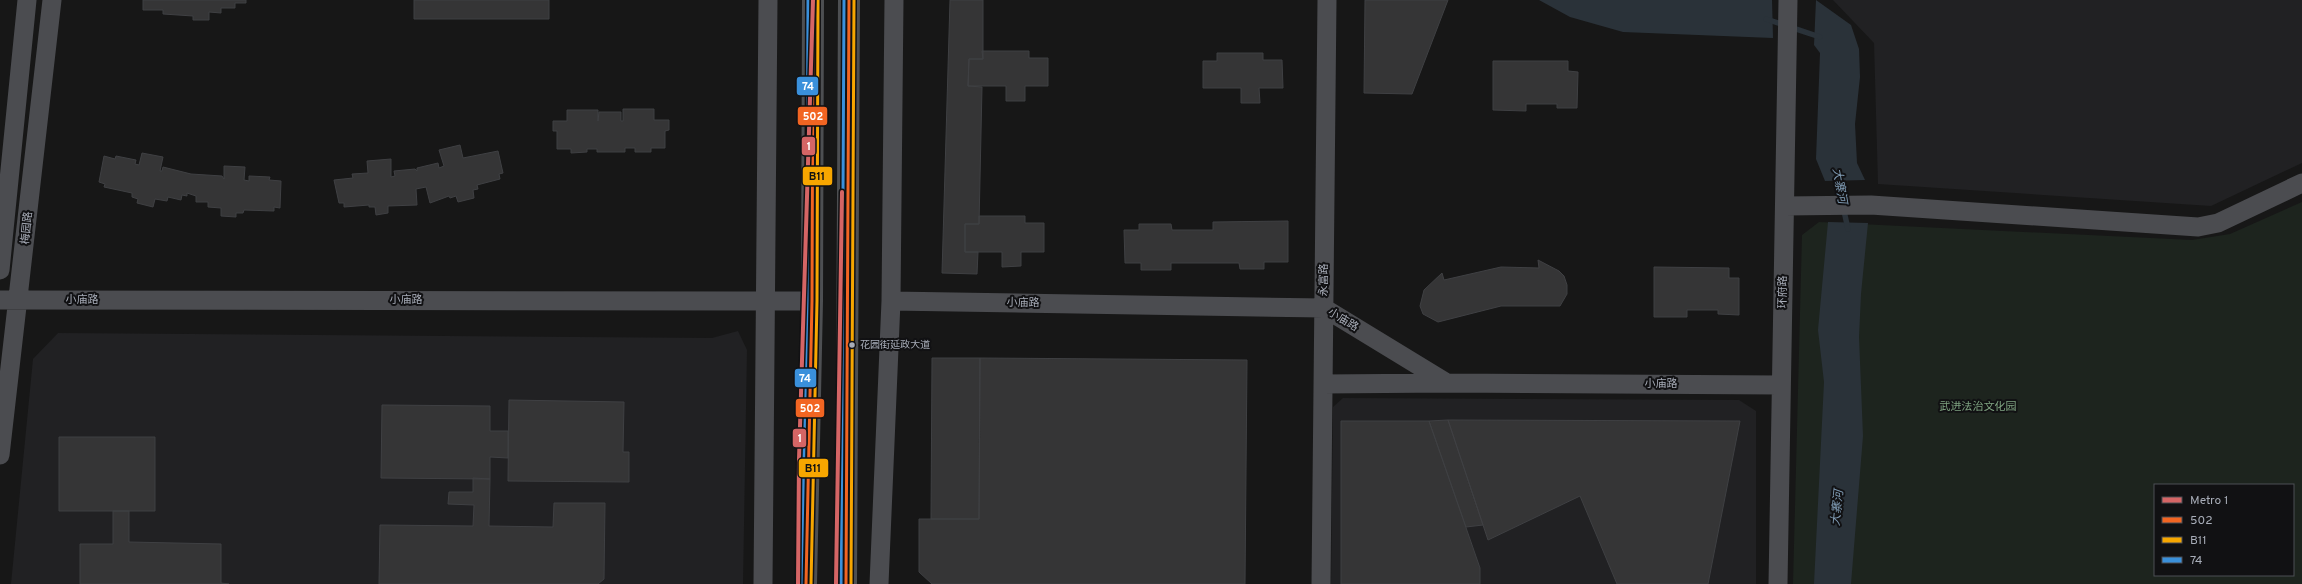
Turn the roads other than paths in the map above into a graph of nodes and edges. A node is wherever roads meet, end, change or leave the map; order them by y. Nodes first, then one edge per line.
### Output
1 (27, 0) edge
2 (52, 0) edge
3 (768, 0) edge
4 (813, 0) edge
5 (849, 0) edge
6 (894, 0) edge
7 (1327, 0) edge
8 (1788, 3) edge
9 (2302, 183) edge
10 (1785, 206) junction
11 (0, 270) edge
12 (0, 300) edge
13 (19, 300) junction
14 (764, 301) junction
15 (812, 301) junction
16 (891, 301) junction
17 (1324, 308) junction
18 (1447, 383) junction
19 (1323, 384) junction
20 (1781, 385) junction
21 (0, 455) edge
22 (763, 584) edge
23 (806, 584) edge
24 (846, 584) edge
25 (879, 584) edge
26 (1321, 584) edge
27 (1778, 584) edge

1 - 11 street, 梅园路
2 - 13 street, 梅园路
3 - 14 street
4 - 15 main road
5 - 24 main road
6 - 16 street
7 - 17 street, 永富路
8 - 10 street, 环府路
9 - 10 street
10 - 20 street, 环府路
12 - 13 street, 小庙路
13 - 14 street, 小庙路
13 - 21 street, 梅园路
14 - 15 street, 小庙路
14 - 22 street
15 - 23 main road
16 - 17 street, 小庙路
16 - 25 street
17 - 18 street, 小庙路
17 - 19 street, 永富路
18 - 19 street
18 - 20 street, 小庙路
19 - 26 street, 永富路
20 - 27 street, 环府路

